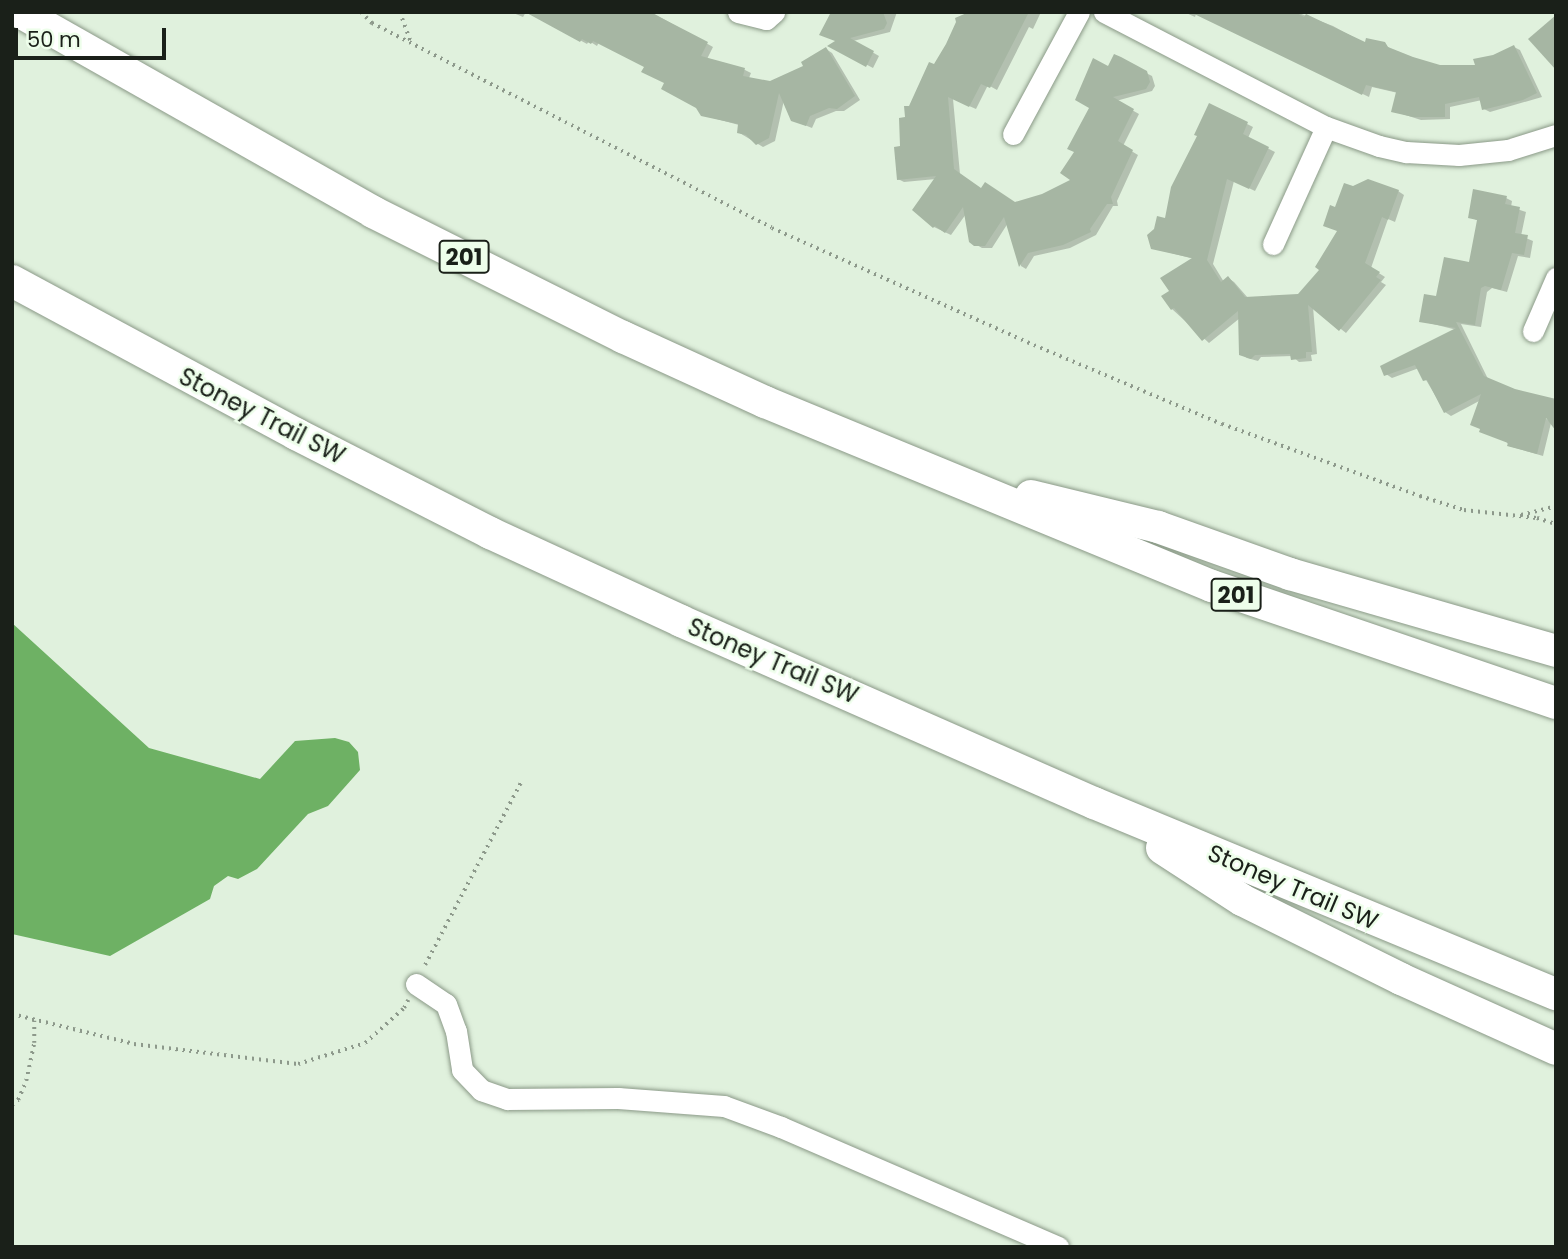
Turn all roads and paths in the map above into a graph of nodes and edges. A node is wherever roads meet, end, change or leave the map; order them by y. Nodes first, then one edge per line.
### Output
1 (20, 12) edge
2 (360, 12) edge
3 (400, 12) edge
4 (738, 12) edge
5 (774, 12) edge
6 (1079, 12) edge
7 (1104, 12) edge
8 (412, 43) junction
9 (1326, 127) junction
10 (1013, 134) dead end
11 (1556, 135) edge
12 (1273, 244) dead end
13 (1556, 278) edge
14 (12, 281) edge
15 (1533, 331) dead end
16 (923, 470) junction
17 (1556, 506) edge
18 (1518, 515) junction
19 (1556, 524) edge
20 (1556, 651) edge
21 (1556, 703) edge
22 (521, 782) dead end
23 (1094, 803) junction
24 (416, 984) junction
25 (1556, 994) edge
26 (12, 1014) edge
27 (34, 1021) junction
28 (1556, 1049) edge
29 (12, 1105) edge
30 (1058, 1247) edge

1 - 16 highway, 201
2 - 8 path
3 - 8 path
4 - 5 street
6 - 10 street
7 - 9 street
8 - 18 path
9 - 11 street
9 - 12 street
13 - 15 street
14 - 23 highway, Stoney Trail SW
16 - 20 highway
16 - 21 highway, 201
17 - 18 path
18 - 19 path
22 - 24 path
23 - 25 highway, Stoney Trail SW
23 - 28 highway
24 - 27 path
24 - 30 street
26 - 27 path
27 - 29 path

